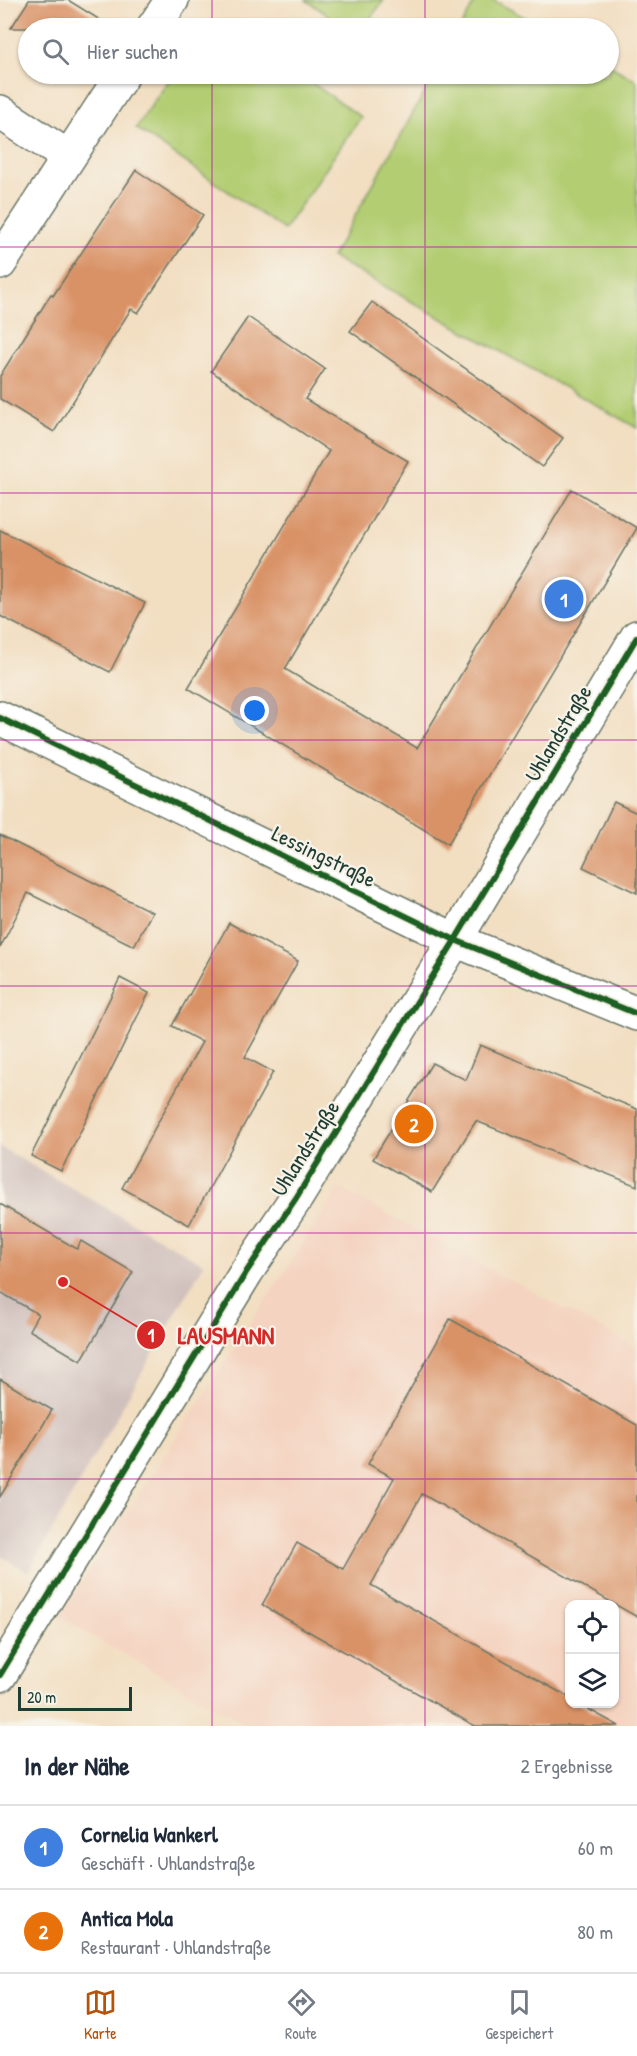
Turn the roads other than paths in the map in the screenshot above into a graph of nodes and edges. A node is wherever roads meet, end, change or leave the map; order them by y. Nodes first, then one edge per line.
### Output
1 (172, 0) edge
2 (160, 18) edge
3 (116, 84) edge
4 (0, 112) edge
5 (68, 157) junction
6 (0, 263) edge
7 (637, 637) edge
8 (0, 718) edge
9 (455, 940) junction
10 (637, 1014) edge
11 (0, 1675) edge

1 - 2 street
3 - 5 street
4 - 5 street
5 - 6 street
7 - 9 street, Uhlandstraße
8 - 9 street, Lessingstraße
9 - 10 street, Lessingstraße
9 - 11 street, Uhlandstraße

